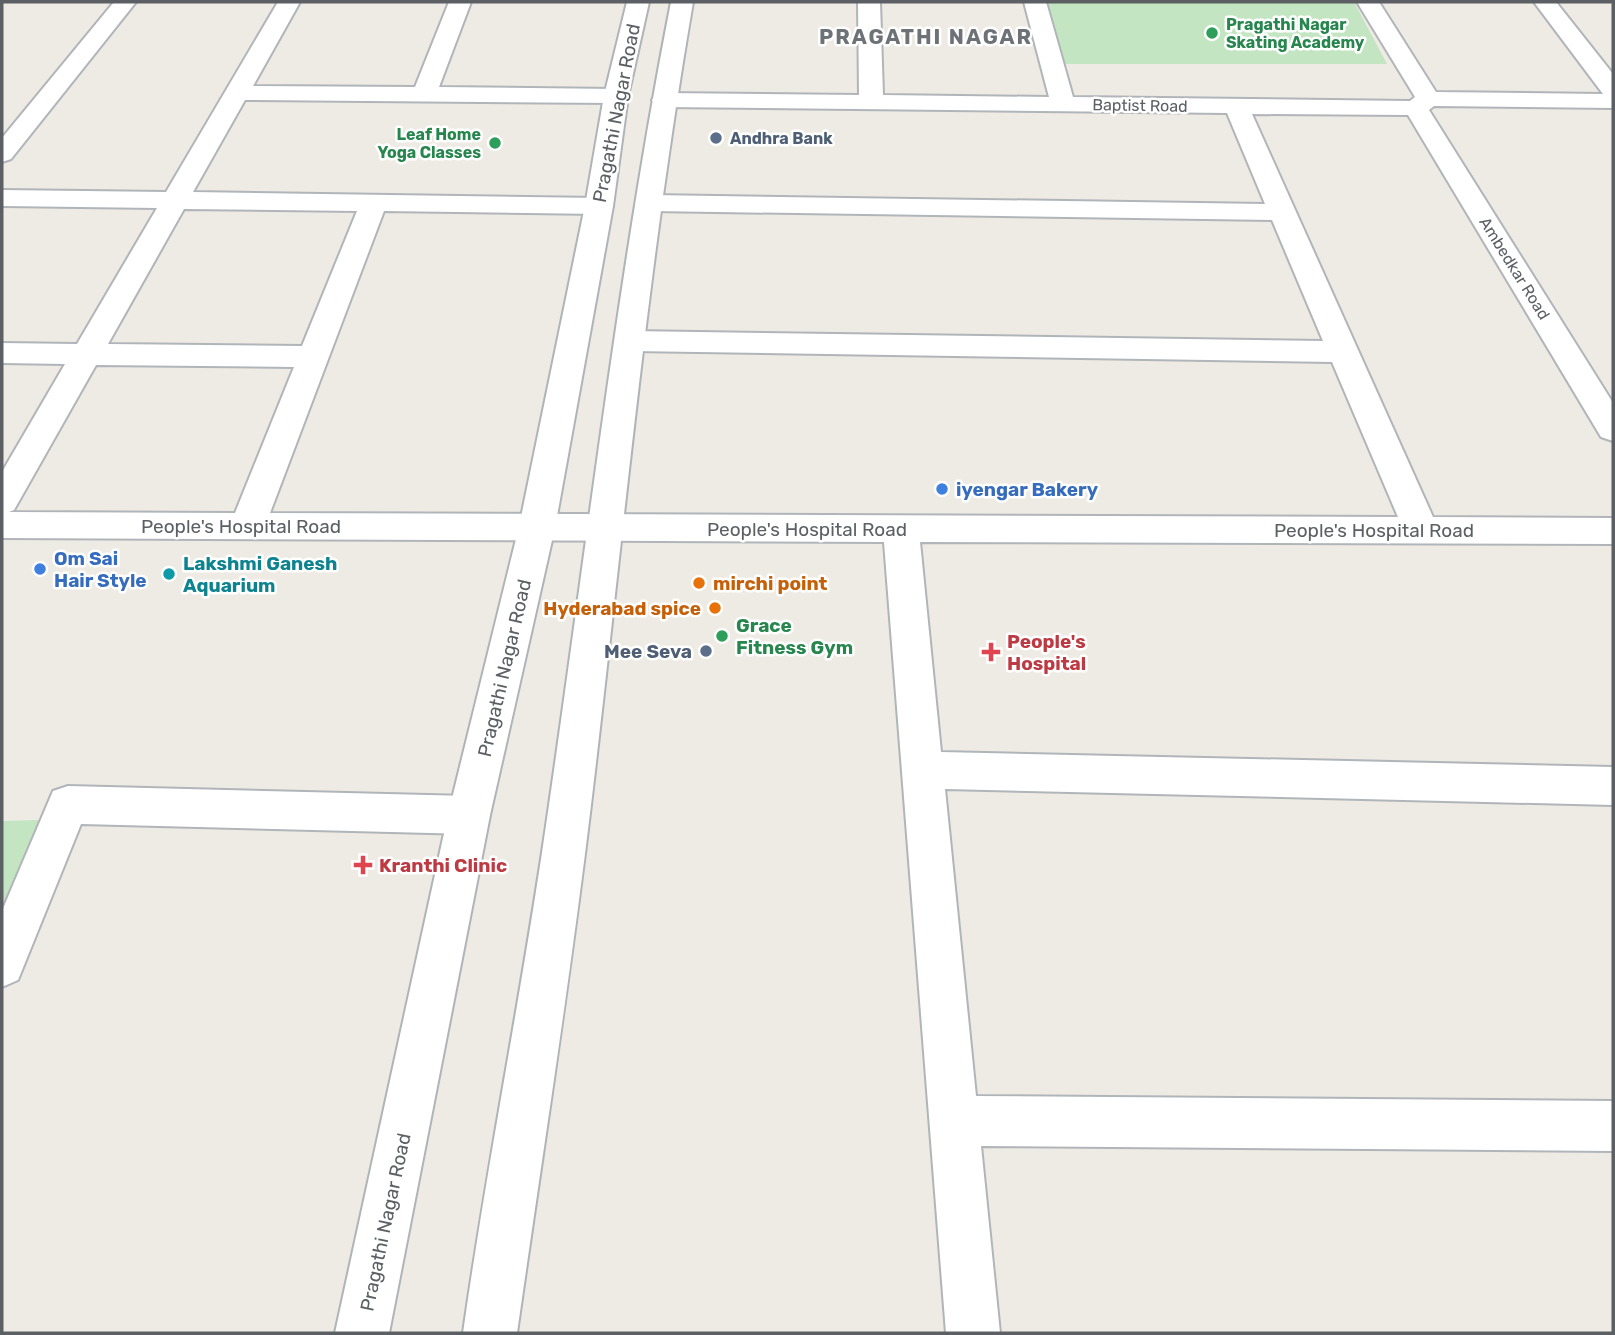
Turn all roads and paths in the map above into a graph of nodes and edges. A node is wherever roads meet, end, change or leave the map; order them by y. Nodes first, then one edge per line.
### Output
1 (125, 2) edge
2 (289, 2) edge
3 (460, 2) edge
4 (638, 2) edge
5 (682, 2) edge
6 (869, 2) edge
7 (1035, 2) edge
8 (1368, 2) edge
9 (1545, 2) edge
10 (1613, 90) edge
11 (236, 93) junction
12 (424, 94) junction
13 (616, 96) junction
14 (663, 100) junction
15 (1613, 101) edge
16 (871, 102) junction
17 (1422, 103) junction
18 (1063, 104) junction
19 (1236, 106) junction
20 (2, 154) edge
21 (2, 198) edge
22 (175, 201) junction
23 (374, 203) junction
24 (651, 203) junction
25 (599, 206) junction
26 (1282, 212) junction
27 (631, 341) junction
28 (1343, 352) junction
29 (2, 353) edge
30 (85, 354) junction
31 (312, 357) junction
32 (1613, 429) edge
33 (2, 501) edge
34 (2, 525) edge
35 (247, 526) junction
36 (537, 527) junction
37 (603, 529) junction
38 (901, 529) junction
39 (1421, 530) junction
40 (1613, 531) edge
41 (923, 770) junction
42 (1613, 786) edge
43 (469, 815) junction
44 (2, 964) edge
45 (954, 1121) junction
46 (1613, 1126) edge
47 (362, 1333) edge
48 (490, 1333) edge
49 (973, 1333) edge

1 - 20 street
2 - 11 street
3 - 12 street
4 - 13 street, Pragathi Nagar Road
5 - 14 street
6 - 16 street
7 - 18 street
8 - 17 street, Ambedkar Road
9 - 10 street
11 - 12 street
11 - 22 street
12 - 13 street
13 - 25 street, Pragathi Nagar Road
14 - 16 street, Baptist Road
14 - 24 street
15 - 17 street, Baptist Road
16 - 18 street, Baptist Road
17 - 19 street, Baptist Road
17 - 32 street, Ambedkar Road
18 - 19 street, Baptist Road
19 - 26 street
21 - 22 street
22 - 23 street
22 - 30 street
23 - 25 street
23 - 31 street
24 - 26 street
24 - 27 street
25 - 36 street, Pragathi Nagar Road
26 - 28 street
27 - 28 street
27 - 37 street
28 - 39 street
29 - 30 street
30 - 31 street
30 - 33 street
31 - 35 street
34 - 35 street, People's Hospital Road
35 - 36 street, People's Hospital Road
36 - 37 street, People's Hospital Road
36 - 43 street, Pragathi Nagar Road
37 - 38 street, People's Hospital Road
37 - 48 street
38 - 39 street, People's Hospital Road
38 - 41 street
39 - 40 street, People's Hospital Road
41 - 42 street
41 - 45 street
43 - 44 street
43 - 47 street, Pragathi Nagar Road
45 - 46 street
45 - 49 street

